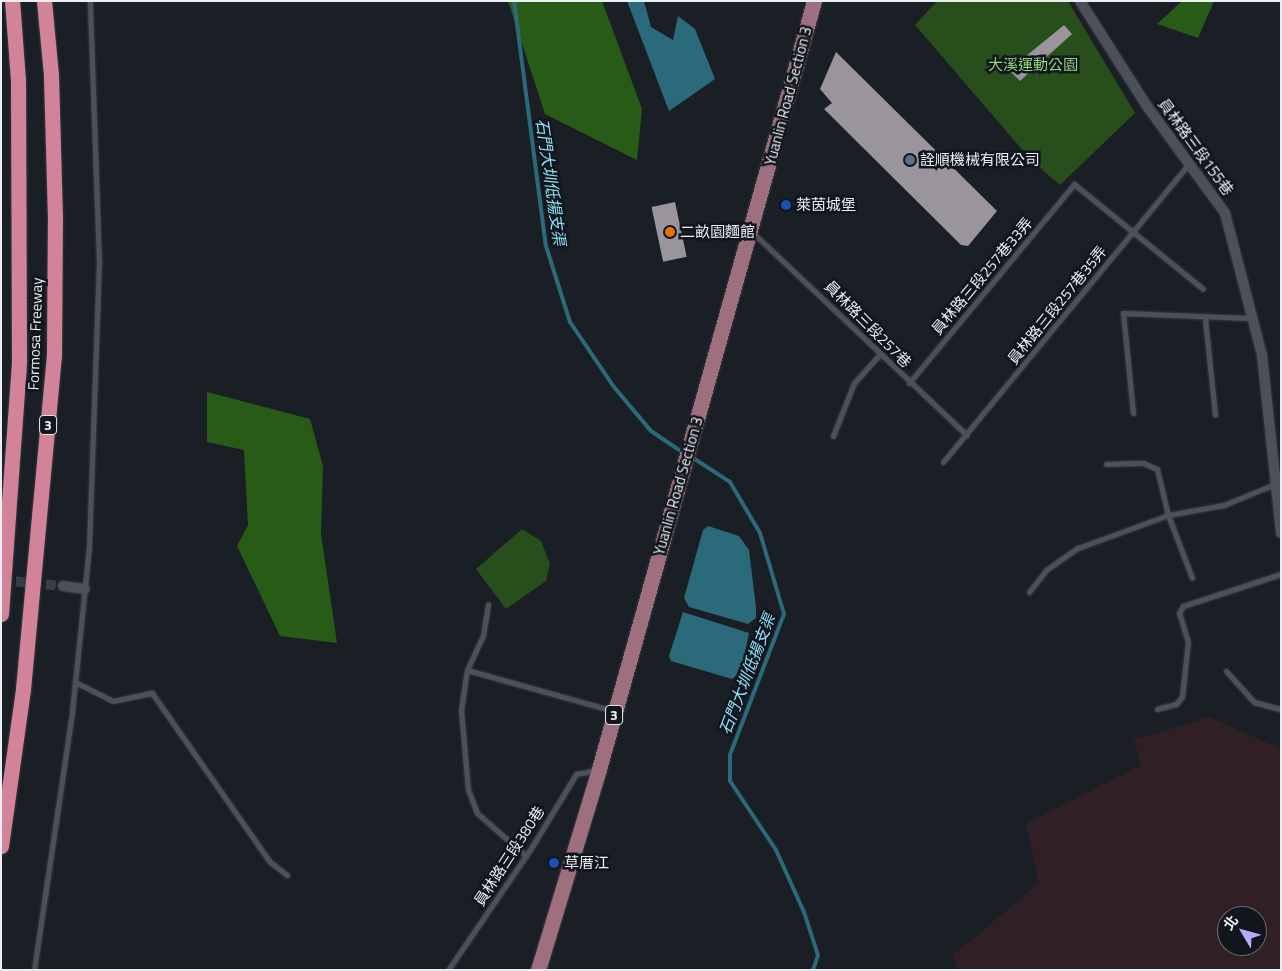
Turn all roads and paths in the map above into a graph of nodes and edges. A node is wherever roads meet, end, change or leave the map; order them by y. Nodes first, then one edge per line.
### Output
1 (12, 1) edge
2 (44, 1) edge
3 (90, 1) edge
4 (814, 1) edge
5 (1080, 1) edge
6 (1190, 164) junction
7 (751, 231) junction
8 (1134, 232) junction
9 (1203, 289) dead end
10 (1204, 319) junction
11 (1253, 323) junction
12 (879, 355) junction
13 (909, 383) junction
14 (1133, 413) dead end
15 (1215, 414) dead end
16 (966, 435) junction
17 (833, 436) dead end
18 (943, 462) dead end
19 (1106, 464) dead end
20 (1276, 484) junction
21 (1168, 515) junction
22 (1281, 533) edge
23 (1281, 574) edge
24 (1192, 578) dead end
25 (63, 586) tunnel mouth
26 (85, 589) junction
27 (1029, 592) dead end
28 (488, 604) dead end
29 (1, 614) edge
30 (467, 670) junction
31 (1226, 671) dead end
32 (75, 682) junction
33 (1157, 709) dead end
34 (1281, 709) edge
35 (615, 711) junction
36 (598, 769) junction
37 (1, 846) edge
38 (526, 856) junction
39 (287, 875) dead end
40 (34, 970) edge
41 (448, 970) edge
42 (538, 970) edge

1 - 29 highway, Formosa Freeway / 3
2 - 37 highway, Formosa Freeway / 3
3 - 26 lane
4 - 7 main road, Yuanlin Road Section 3 / 3
5 - 6 street, 員林路三段155巷
6 - 8 lane, 員林路三段257巷35弄
6 - 11 street, 員林路三段155巷
7 - 12 lane, 員林路三段257巷
7 - 35 main road, Yuanlin Road Section 3 / 3
8 - 9 lane
8 - 13 lane, 員林路三段257巷33弄
8 - 16 lane, 員林路三段257巷35弄
10 - 11 lane
10 - 14 lane
10 - 15 lane
11 - 20 street, 員林路三段155巷
12 - 13 lane, 員林路三段257巷
12 - 17 lane
13 - 16 lane, 員林路三段257巷
16 - 18 lane, 員林路三段257巷35弄
19 - 21 lane
20 - 21 lane
20 - 22 street, 員林路三段155巷
21 - 24 lane
21 - 27 lane
23 - 33 lane
25 - 26 street
26 - 32 lane
28 - 30 lane
30 - 35 lane
30 - 38 lane
31 - 34 lane
32 - 39 lane
32 - 40 lane
35 - 36 main road, Yuanlin Road Section 3 / 3
36 - 38 lane, 員林路三段380巷
36 - 42 main road, Yuanlin Road Section 3 / 3
38 - 41 lane, 員林路三段380巷

